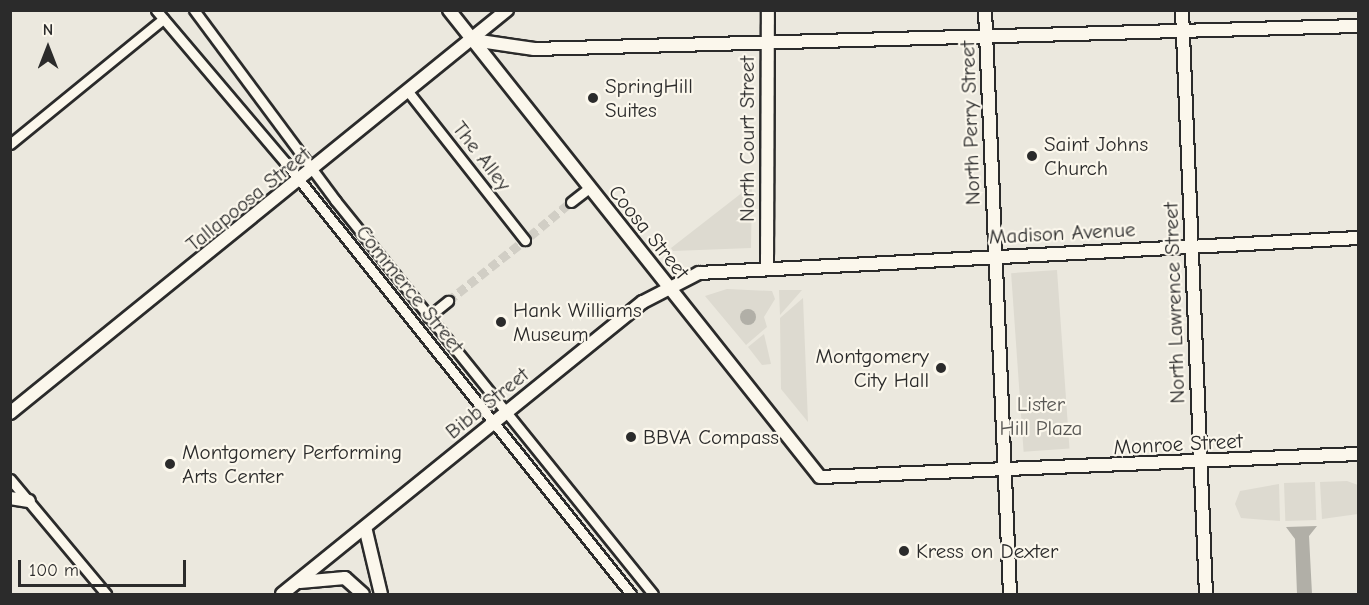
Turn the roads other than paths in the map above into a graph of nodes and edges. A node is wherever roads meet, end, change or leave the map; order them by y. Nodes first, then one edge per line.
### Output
1 (156, 10) edge
2 (194, 10) edge
3 (449, 10) edge
4 (507, 10) edge
5 (768, 10) edge
6 (985, 10) edge
7 (1182, 10) edge
8 (163, 19) junction
9 (1359, 26) edge
10 (1183, 33) junction
11 (473, 40) junction
12 (986, 40) junction
13 (766, 45) junction
14 (410, 94) junction
15 (10, 144) edge
16 (315, 171) junction
17 (301, 182) junction
18 (589, 188) junction
19 (571, 202) tunnel mouth
20 (1359, 238) edge
21 (525, 240) dead end
22 (1191, 247) junction
23 (995, 256) junction
24 (767, 267) junction
25 (669, 286) junction
26 (448, 301) tunnel mouth
27 (428, 317) junction
28 (506, 412) junction
29 (10, 413) edge
30 (492, 423) junction
31 (1359, 454) edge
32 (1200, 462) junction
33 (1005, 470) junction
34 (820, 477) joint
35 (10, 479) edge
36 (10, 498) edge
37 (29, 501) junction
38 (365, 527) junction
39 (296, 583) junction
40 (106, 594) edge
41 (282, 594) edge
42 (363, 594) edge
43 (381, 594) edge
44 (631, 594) edge
45 (653, 594) edge
46 (1010, 594) edge
47 (1206, 594) edge

1 - 8 street, Commerce Street
2 - 16 street, Commerce Street
3 - 11 main road, Coosa Street
4 - 11 main road, Tallapoosa Street
5 - 13 main road, North Court Street
6 - 12 main road, North Perry Street
7 - 10 main road, North Lawrence Street
8 - 15 street
8 - 17 street, Commerce Street
9 - 10 main road
10 - 12 main road
10 - 22 main road, North Lawrence Street
11 - 13 main road
11 - 14 main road, Tallapoosa Street
11 - 18 main road, Coosa Street
12 - 13 main road
12 - 23 main road, North Perry Street
13 - 24 main road, North Court Street
14 - 16 main road, Tallapoosa Street
14 - 21 street, The Alley
16 - 17 main road, Tallapoosa Street
16 - 27 street, Commerce Street
17 - 29 main road, Tallapoosa Street
17 - 30 street, Commerce Street
18 - 19 street
18 - 25 main road, Coosa Street
20 - 22 main road, Madison Avenue
22 - 23 main road, Madison Avenue
22 - 32 main road, North Lawrence Street
23 - 24 main road, Madison Avenue
23 - 33 main road, North Perry Street
24 - 25 main road, Bibb Street
25 - 28 main road, Bibb Street
25 - 34 main road, Coosa Street
26 - 27 street
27 - 28 street, Commerce Street
28 - 30 main road, Bibb Street
28 - 45 street, Commerce Street
30 - 38 main road, Bibb Street
30 - 44 street, Commerce Street
31 - 32 main road, Monroe Street
32 - 33 main road, Monroe Street
32 - 47 main road, North Lawrence Street
33 - 34 main road, Monroe Street
33 - 46 main road, North Perry Street
35 - 37 street
36 - 37 main road
37 - 40 street
38 - 39 main road, Bibb Street
38 - 43 main road
39 - 41 main road, Bibb Street
39 - 42 main road

